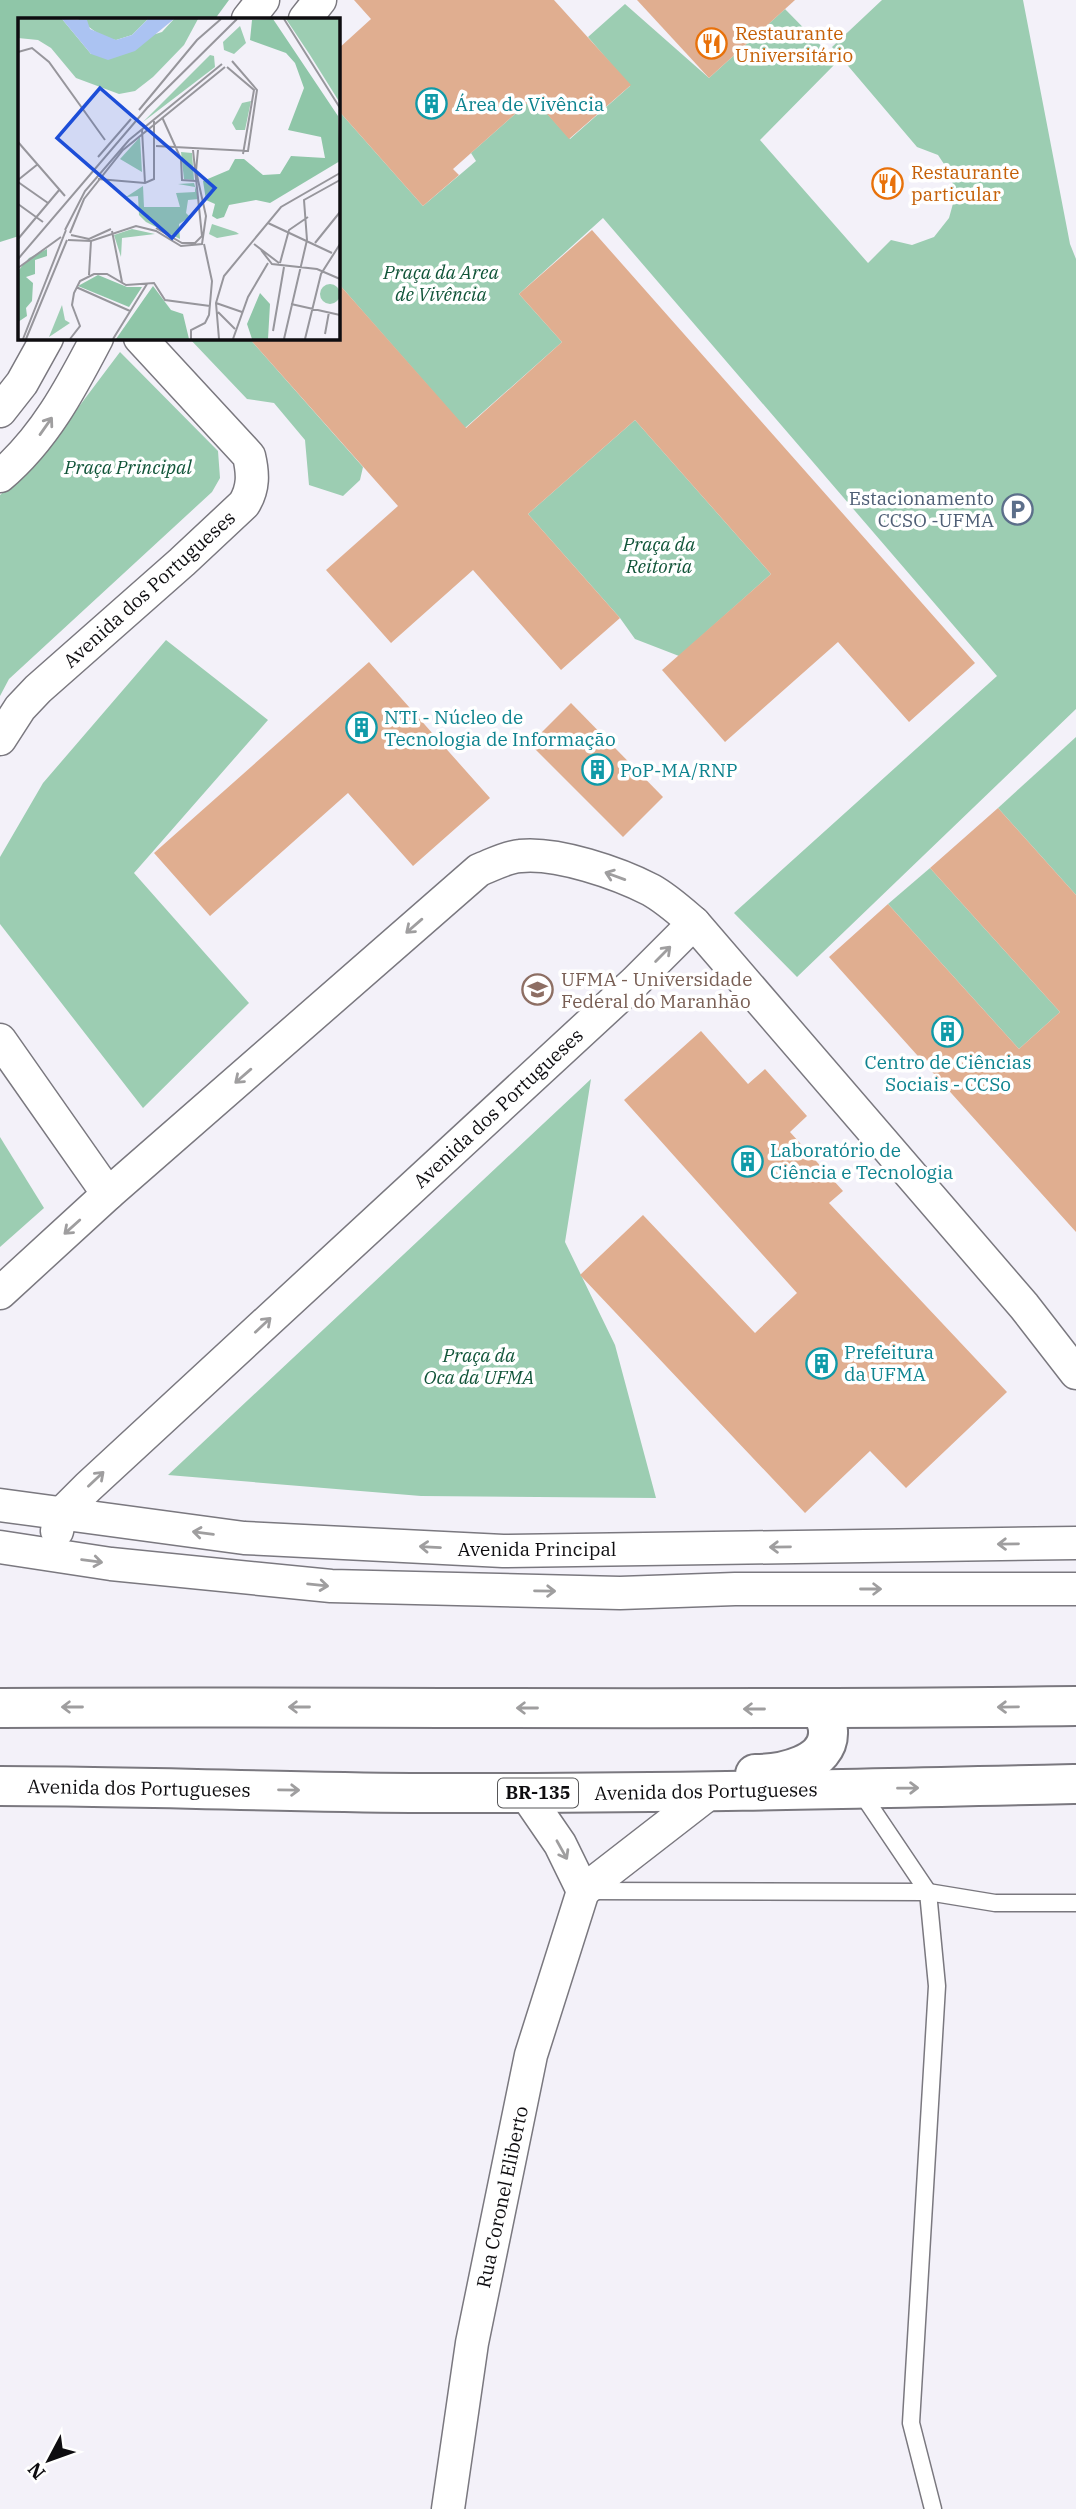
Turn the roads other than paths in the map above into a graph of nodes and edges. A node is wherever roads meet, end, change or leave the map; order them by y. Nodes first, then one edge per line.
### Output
1 (263, 0) edge
2 (320, 0) edge
3 (249, 18) edge
4 (306, 18) edge
5 (96, 340) edge
6 (142, 340) edge
7 (42, 349) edge
8 (70, 390) junction
9 (0, 411) edge
10 (0, 476) edge
11 (0, 739) edge
12 (694, 923) junction
13 (0, 1040) edge
14 (108, 1194) junction
15 (0, 1293) edge
16 (1076, 1373) edge
17 (0, 1505) edge
18 (61, 1514) junction
19 (1076, 1543) edge
20 (0, 1547) edge
21 (732, 1548) junction
22 (51, 1556) junction
23 (736, 1589) junction
24 (1076, 1589) edge
25 (1076, 1706) edge
26 (0, 1707) edge
27 (822, 1710) junction
28 (1076, 1784) edge
29 (0, 1786) edge
30 (858, 1788) junction
31 (712, 1791) junction
32 (525, 1793) junction
33 (596, 1793) junction
34 (583, 1891) junction
35 (928, 1892) junction
36 (1076, 1903) edge
37 (448, 2509) edge
38 (933, 2509) edge

1 - 3 street
2 - 4 street
5 - 8 street
6 - 11 street, Avenida dos Portugueses
7 - 8 street
7 - 9 street
10 -> 8 street
12 -> 14 street
12 - 16 street
18 -> 12 street, Avenida dos Portugueses
13 - 14 street
14 -> 15 street
17 - 18 street, Avenida Principal
21 -> 18 street, Avenida Principal
18 - 22 street
19 -> 21 street, Avenida Principal
20 - 22 street, Avenida Principal
21 - 23 street
22 -> 23 street, Avenida Principal
23 -> 24 street, Avenida Principal
25 -> 27 highway
27 -> 26 highway
27 - 33 highway
30 -> 28 highway, Avenida dos Portugueses / BR-135
29 -> 32 highway, Avenida dos Portugueses / BR-135
30 - 31 highway, Avenida dos Portugueses / BR-135
30 - 35 lane
31 - 33 highway, Avenida dos Portugueses / BR-135
31 - 34 street
32 - 33 highway, Avenida dos Portugueses / BR-135
32 -> 34 street
34 - 35 lane
34 - 37 street, Rua Coronel Eliberto
35 - 36 lane
35 - 38 lane

